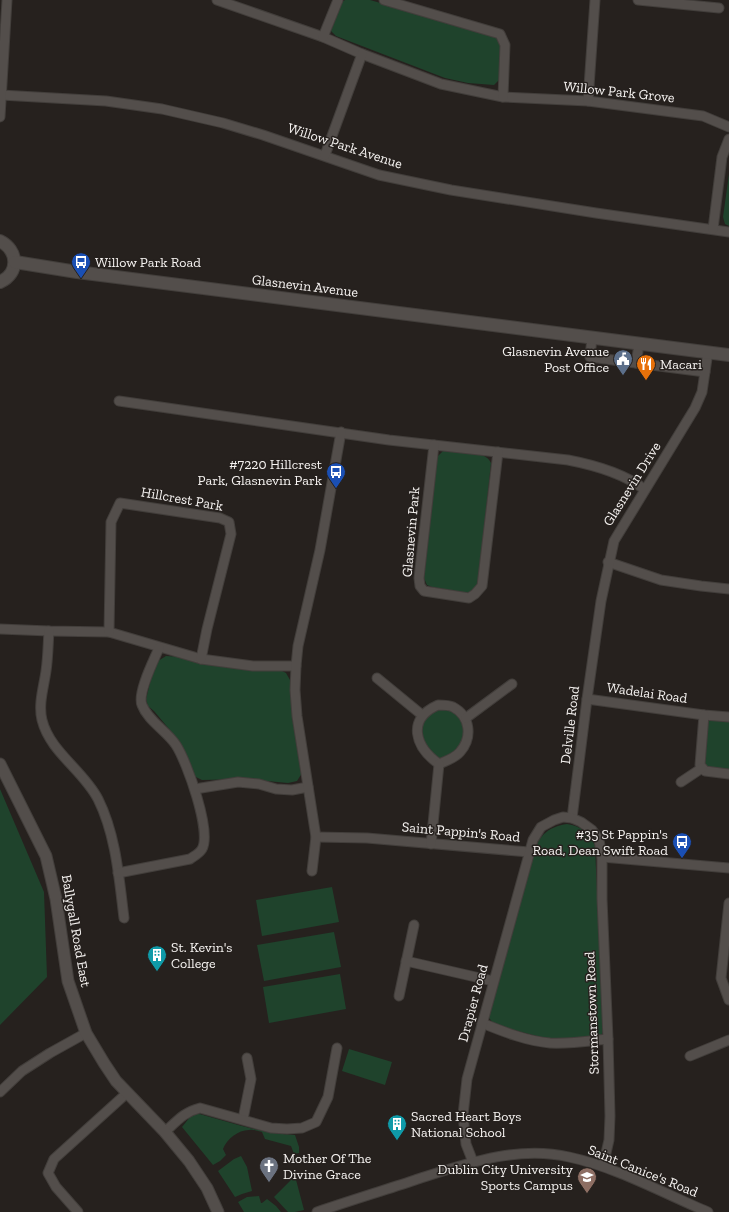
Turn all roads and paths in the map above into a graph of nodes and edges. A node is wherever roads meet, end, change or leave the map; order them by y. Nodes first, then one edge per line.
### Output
1 (7, 0) edge
2 (217, 0) edge
3 (338, 0) edge
4 (384, 0) edge
5 (595, 0) edge
6 (638, 0) edge
7 (719, 8) dead end
8 (323, 37) junction
9 (362, 54) junction
10 (1, 95) junction
11 (503, 97) junction
12 (588, 101) junction
13 (0, 117) edge
14 (729, 127) edge
15 (729, 139) edge
16 (326, 155) junction
17 (713, 229) junction
18 (729, 232) edge
19 (0, 240) edge
20 (15, 262) junction
21 (0, 282) edge
22 (592, 338) junction
23 (639, 345) junction
24 (708, 352) junction
25 (729, 355) edge
26 (636, 363) junction
27 (705, 372) junction
28 (119, 401) dead end
29 (341, 432) junction
30 (434, 445) junction
31 (498, 452) junction
32 (644, 490) junction
33 (608, 562) junction
34 (729, 589) edge
35 (0, 629) edge
36 (49, 632) junction
37 (109, 632) junction
38 (597, 636) joint
39 (159, 648) junction
40 (201, 660) junction
41 (296, 666) junction
42 (376, 678) dead end
43 (512, 684) dead end
44 (587, 699) junction
45 (422, 715) junction
46 (704, 715) junction
47 (729, 717) edge
48 (466, 718) junction
49 (0, 764) edge
50 (439, 764) junction
51 (702, 768) junction
52 (729, 774) edge
53 (681, 782) dead end
54 (308, 787) junction
55 (195, 789) junction
56 (572, 818) junction
57 (316, 837) junction
58 (432, 844) junction
59 (529, 852) junction
60 (602, 857) junction
61 (729, 868) edge
62 (312, 870) dead end
63 (118, 873) junction
64 (729, 903) edge
65 (124, 918) dead end
66 (414, 925) dead end
67 (406, 961) junction
68 (493, 981) junction
69 (399, 996) dead end
70 (729, 1000) edge
71 (482, 1023) junction
72 (86, 1033) junction
73 (608, 1039) junction
74 (729, 1040) edge
75 (337, 1048) dead end
76 (690, 1056) dead end
77 (247, 1058) dead end
78 (0, 1092) edge
79 (127, 1093) junction
80 (243, 1119) junction
81 (165, 1132) junction
82 (473, 1162) junction
83 (603, 1166) junction
84 (78, 1212) edge
85 (218, 1212) edge
86 (317, 1212) edge
87 (708, 1212) edge

1 - 10 street
2 - 8 street, Willow Park Grove
3 - 8 street
4 - 11 street
5 - 12 street
6 - 7 street
8 - 9 street, Willow Park Grove
9 - 11 street, Willow Park Grove
9 - 16 street
10 - 13 street
10 - 16 street, Willow Park Avenue
11 - 12 street, Willow Park Grove
12 - 14 street, Willow Park Grove
15 - 17 street
16 - 17 street, Willow Park Avenue
17 - 18 street, Willow Park Avenue
19 - 20 main road
20 - 21 main road
20 - 22 main road, Glasnevin Avenue
22 - 23 main road, Glasnevin Avenue
22 - 26 street
23 - 24 main road, Glasnevin Avenue
23 - 26 street
24 - 25 main road, Glasnevin Avenue
24 - 27 street, Glasnevin Drive
26 - 27 street
27 - 32 street, Glasnevin Drive
28 - 29 street
29 - 30 street
29 - 41 street
30 - 31 street
30 - 31 street, Glasnevin Park
31 - 32 street
32 - 33 street, Glasnevin Drive
33 - 34 street
33 - 38 street, Glasnevin Drive
35 - 36 street
36 - 37 street
36 - 63 street
37 - 39 street
37 - 40 street, Hillcrest Park
38 - 44 street, Delville Road
39 - 40 street
39 - 55 street
40 - 41 street
41 - 54 street
42 - 45 street
43 - 48 street
44 - 46 street, Wadelai Road
44 - 56 street, Delville Road
45 - 48 street
45 - 50 street
46 - 47 street, Wadelai Road
46 - 51 street, Wadelai Road
48 - 50 street
49 - 72 street, Ballygall Road East
50 - 58 street
51 - 52 street
51 - 53 street
54 - 55 street
54 - 57 street
55 - 63 street
56 - 59 street, Saint Pappin's Road
56 - 60 street
57 - 58 street, Saint Pappin's Road
57 - 62 street
58 - 59 street, Saint Pappin's Road
59 - 68 street, Drapier Road
60 - 61 street
60 - 73 street, Stormanstown Road
63 - 65 street
64 - 70 street
66 - 67 street
67 - 68 street
67 - 69 street
68 - 71 street, Drapier Road
71 - 73 street
71 - 82 street, Drapier Road
72 - 78 street
72 - 79 street, Ballygall Road East
73 - 83 street, Stormanstown Road
74 - 76 street
75 - 80 street
77 - 80 street
79 - 81 street, Ballygall Road East
79 - 84 street
80 - 81 street
81 - 85 street, Ballygall Road East
82 - 83 street, Saint Canice's Road
82 - 86 street, Saint Canice's Road
83 - 87 street, Saint Canice's Road

